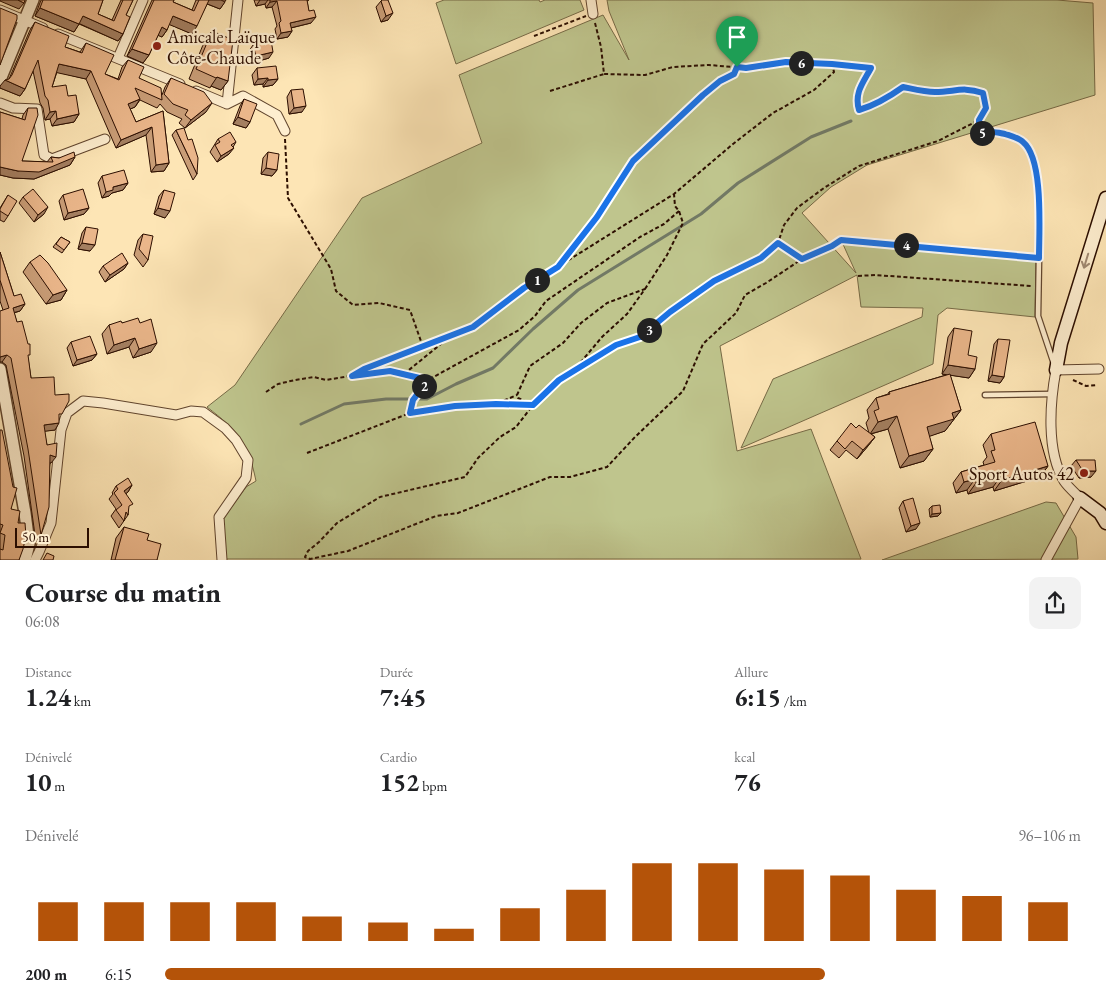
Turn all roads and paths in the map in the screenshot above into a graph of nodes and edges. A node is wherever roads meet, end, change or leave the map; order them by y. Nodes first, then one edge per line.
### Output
1 (33, 0) edge
2 (143, 0) edge
3 (238, 0) edge
4 (591, 0) edge
5 (0, 10) edge
6 (593, 14) junction
7 (24, 20) junction
8 (534, 36) dead end
9 (118, 58) junction
10 (832, 64) junction
11 (737, 67) junction
12 (604, 74) junction
13 (0, 80) edge
14 (550, 91) dead end
15 (0, 103) edge
16 (227, 104) junction
17 (979, 120) junction
18 (285, 131) joint
19 (105, 139) dead end
20 (674, 194) junction
21 (1106, 198) edge
22 (679, 211) junction
23 (778, 243) junction
24 (1039, 258) junction
25 (802, 259) junction
26 (558, 267) junction
27 (858, 276) dead end
28 (1039, 287) junction
29 (645, 289) junction
30 (450, 336) junction
31 (423, 347) junction
32 (0, 369) edge
33 (1099, 369) dead end
34 (1056, 370) junction
35 (573, 372) junction
36 (404, 374) junction
37 (352, 376) junction
38 (428, 380) junction
39 (1080, 384) dead end
40 (1097, 385) dead end
41 (266, 392) dead end
42 (1052, 394) junction
43 (516, 395) junction
44 (986, 395) dead end
45 (496, 404) junction
46 (533, 405) junction
47 (410, 413) junction
48 (307, 453) dead end
49 (1080, 498) junction
50 (1106, 523) edge
51 (25, 560) edge
52 (35, 560) edge
53 (222, 560) edge
54 (1046, 560) edge

1 - 7 street
2 - 9 street
3 - 16 street
4 - 6 street
5 - 7 street
6 - 8 path
6 - 12 path
7 - 9 street
7 - 13 street
9 - 16 street
10 - 11 path
10 - 17 path
10 - 20 path
11 - 12 path
11 - 26 path
12 - 14 path
15 - 19 street
16 - 18 street
17 - 23 path
17 - 24 path
18 - 31 path
20 - 22 path
20 - 26 path
21 -> 34 main road
22 - 29 path
22 - 38 path
23 - 25 path
23 - 35 path
24 - 25 path
24 - 28 lane
25 - 46 path
26 - 30 path
27 - 28 path
28 - 34 lane
29 - 35 path
29 - 43 path
30 - 31 path
30 - 36 path
31 - 37 path
32 - 51 street
33 - 34 street
34 - 42 street
35 - 46 path
36 - 37 path
36 - 38 path
37 - 41 path
38 - 47 path
39 - 40 path
42 - 44 lane
42 - 49 street
43 - 45 path
43 - 46 path
45 - 46 path
45 - 47 path
47 - 48 path
49 - 50 main road
49 - 54 street
52 - 53 street

